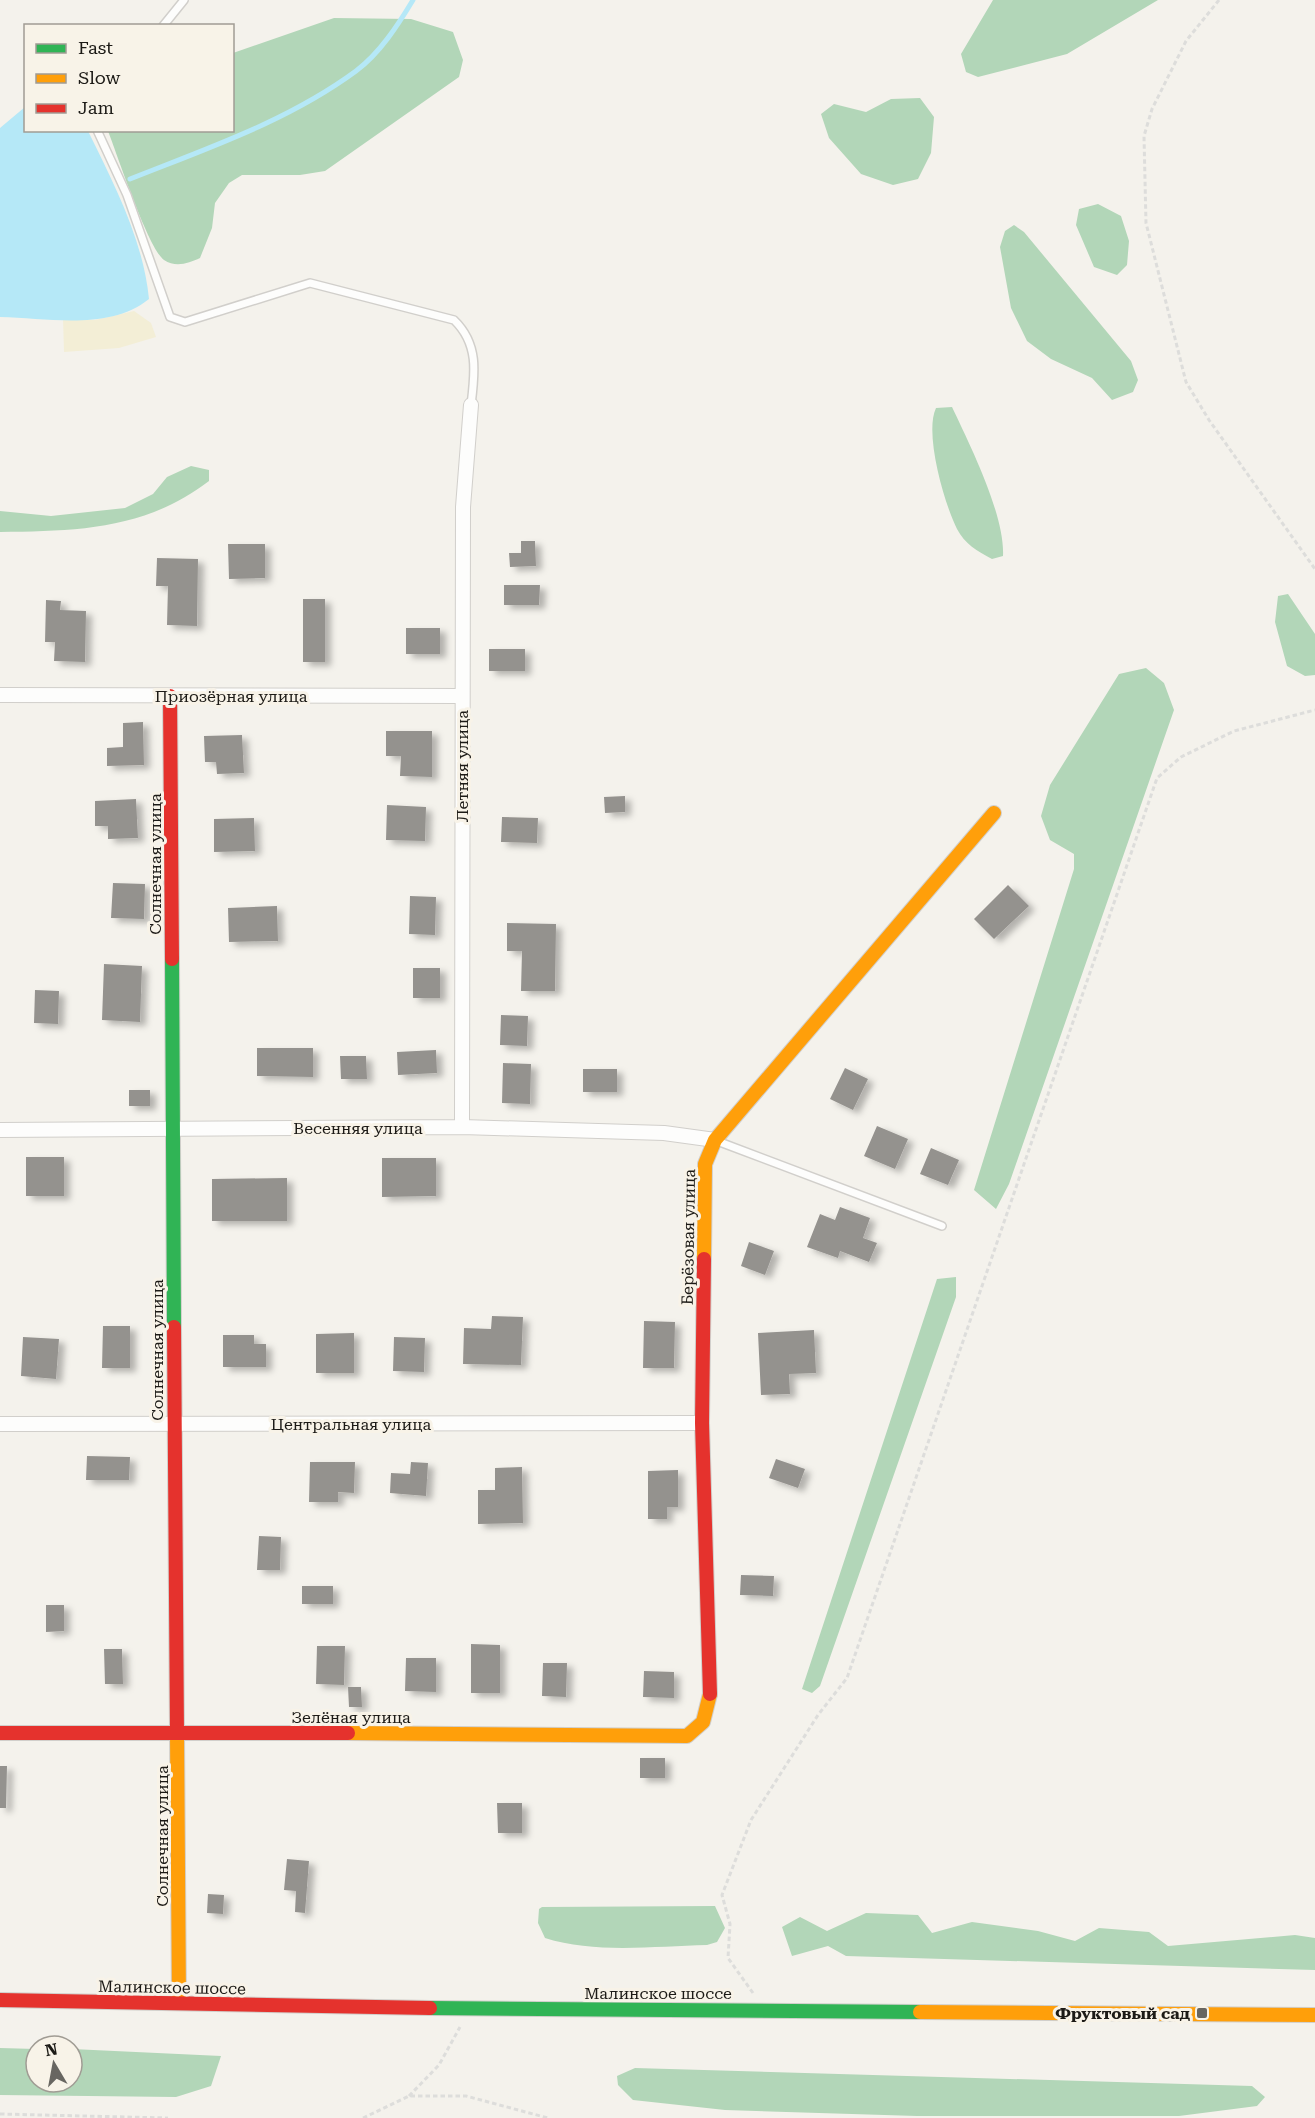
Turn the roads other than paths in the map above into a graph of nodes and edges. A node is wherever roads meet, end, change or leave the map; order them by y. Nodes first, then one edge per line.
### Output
1 (184, 0) edge
2 (165, 24) edge
3 (98, 132) edge
4 (471, 405) joint
5 (0, 695) edge
6 (170, 696) junction
7 (462, 696) junction
8 (994, 813) dead end
9 (462, 1127) junction
10 (173, 1128) junction
11 (0, 1130) edge
12 (715, 1140) junction
13 (942, 1226) dead end
14 (702, 1423) junction
15 (0, 1424) edge
16 (174, 1424) junction
17 (700, 1728) joint
18 (178, 1732) junction
19 (0, 1733) edge
20 (0, 2000) edge
21 (179, 2003) junction
22 (1315, 2015) edge

1 - 2 lane
3 - 4 lane
4 - 7 street, Летняя улица
5 - 6 street, Приозёрная улица
6 - 7 street, Приозёрная улица
6 - 10 street, Солнечная улица
7 - 9 street, Летняя улица
8 - 12 street, Берёзовая улица
9 - 10 street, Весенняя улица
9 - 12 street, Весенняя улица
10 - 11 street, Весенняя улица
10 - 16 street, Солнечная улица
12 - 13 lane
12 - 14 street, Берёзовая улица
14 - 16 street, Центральная улица
14 - 17 street, Берёзовая улица
15 - 16 street, Центральная улица
16 - 18 street, Солнечная улица
17 - 18 street, Зелёная улица
18 - 19 street, Зелёная улица
18 - 21 street, Солнечная улица
20 - 21 street, Малинское шоссе
21 - 22 street, Малинское шоссе

